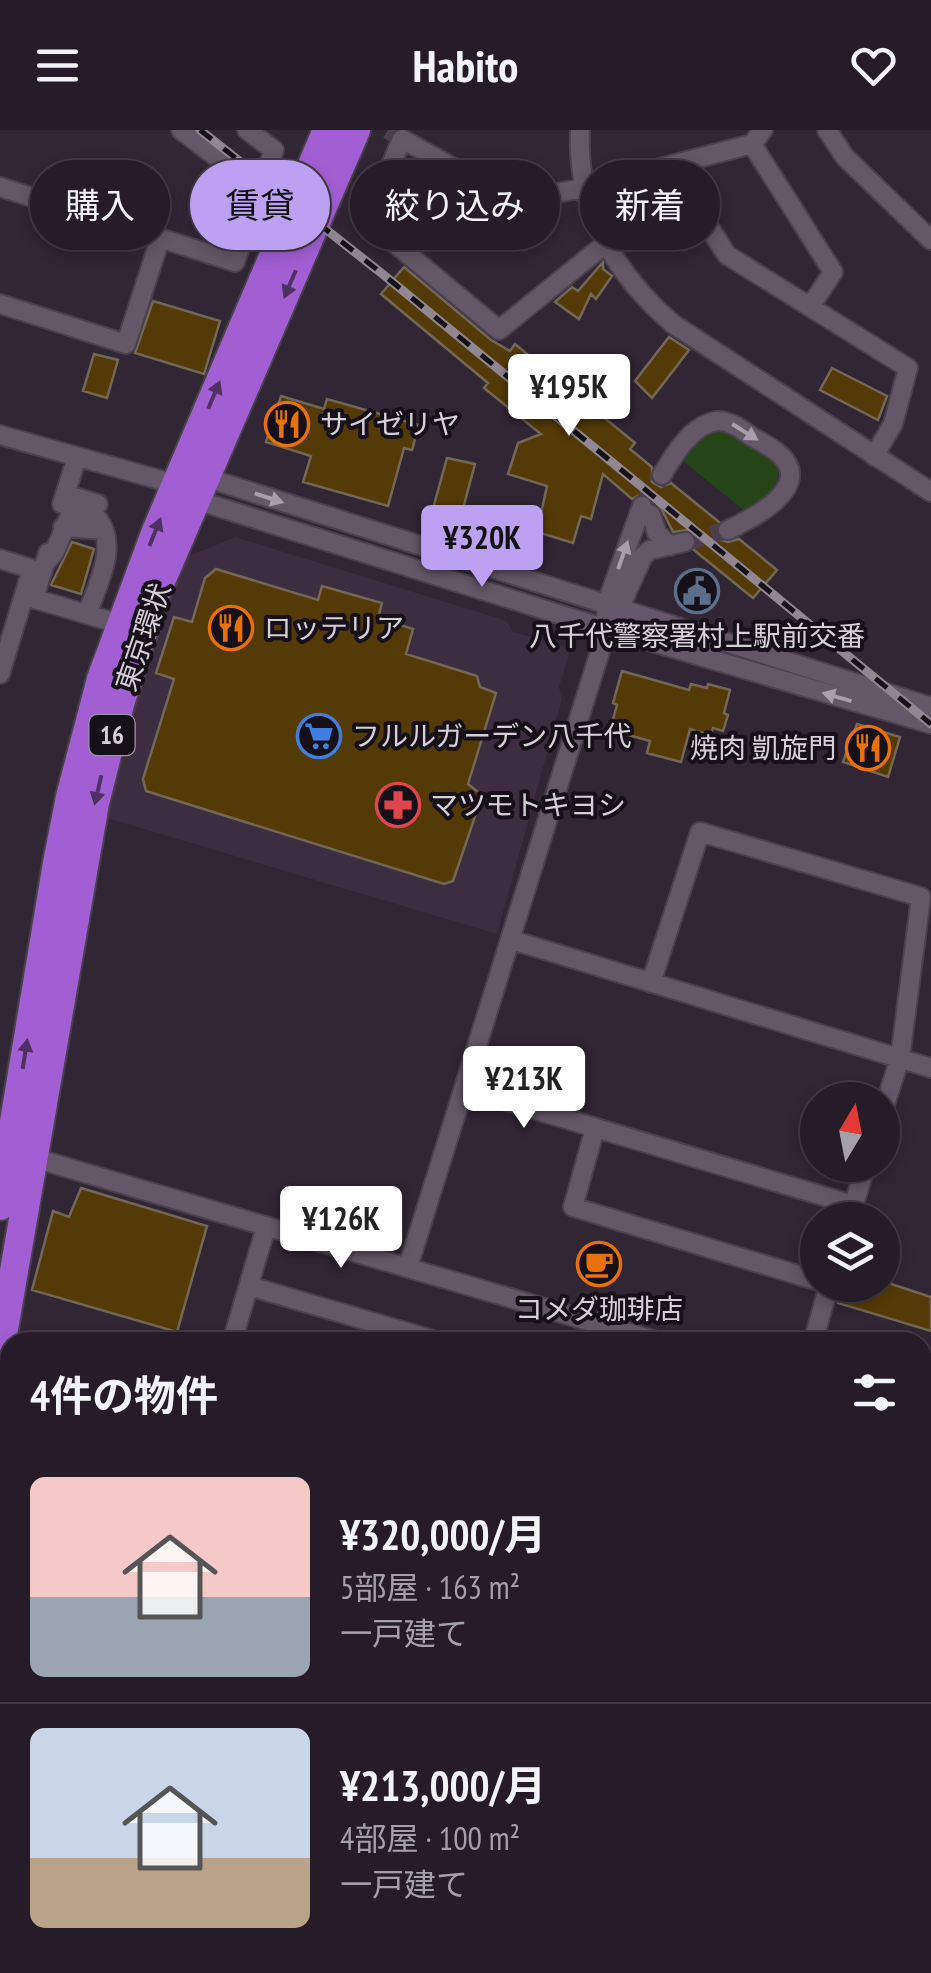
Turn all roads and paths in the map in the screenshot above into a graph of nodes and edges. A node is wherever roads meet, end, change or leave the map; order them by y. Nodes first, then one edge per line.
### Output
1 (180, 130) edge
2 (248, 130) edge
3 (328, 130) edge
4 (356, 130) edge
5 (580, 130) edge
6 (827, 130) edge
7 (757, 137) edge
8 (220, 160) edge
9 (270, 160) edge
10 (582, 160) edge
11 (687, 160) edge
12 (0, 188) edge
13 (580, 189) edge
14 (30, 198) edge
15 (931, 240) edge
16 (720, 244) edge
17 (156, 250) edge
18 (196, 250) edge
19 (240, 250) edge
20 (598, 250) edge
21 (609, 250) edge
22 (0, 304) edge
23 (810, 307) junction
24 (0, 435) edge
25 (874, 456) junction
26 (77, 457) junction
27 (662, 475) tunnel mouth
28 (192, 487) junction
29 (931, 492) edge
30 (65, 494) junction
31 (728, 530) tunnel mouth
32 (0, 560) edge
33 (44, 563) junction
34 (29, 597) junction
35 (613, 607) junction
36 (100, 618) junction
37 (607, 629) junction
38 (0, 674) edge
39 (931, 707) edge
40 (931, 724) edge
41 (512, 940) junction
42 (652, 984) junction
43 (900, 1058) junction
44 (931, 1068) edge
45 (892, 1082) edge
46 (466, 1089) junction
47 (596, 1128) junction
48 (15, 1152) edge
49 (821, 1202) edge
50 (0, 1206) edge
51 (266, 1227) junction
52 (408, 1267) junction
53 (800, 1276) edge
54 (249, 1286) junction
55 (824, 1302) edge
56 (2, 1332) edge
57 (235, 1332) edge
58 (406, 1332) edge
59 (626, 1332) edge
60 (816, 1332) edge

1 - 8 street
2 - 9 street
28 -> 3 highway, 東京環状 / 16
4 -> 28 highway, 東京環状 / 16
5 - 10 street
6 - 15 street
7 - 11 street
7 - 23 street
12 - 14 street
13 - 20 street
16 - 23 street
17 - 22 street
18 - 19 street
21 - 25 street
23 - 25 street
24 - 26 street
25 - 29 street
26 - 28 street
26 - 30 street
27 -> 31 street
28 -> 35 street
36 -> 28 highway, 東京環状 / 16
28 - 37 street
28 -> 48 highway, 東京環状 / 16
30 - 33 street
30 - 36 street
32 - 34 street
33 - 34 street
33 - 36 street
34 - 36 street
34 - 38 street
35 -> 35 street
35 - 37 street
35 - 39 street
48 -> 36 highway, 東京環状 / 16
40 -> 37 street
37 - 41 street
41 - 42 street
41 - 46 street
42 - 43 street
42 - 43 street
43 - 44 street
43 - 45 street
46 - 47 street
46 - 52 street
47 - 49 street
47 - 53 street
48 - 50 highway, 東京環状 / 16
48 - 51 street
48 - 56 highway, 東京環状 / 16
51 - 52 street
51 - 54 street
52 - 59 street
54 - 57 street
54 - 58 street
55 - 60 street

